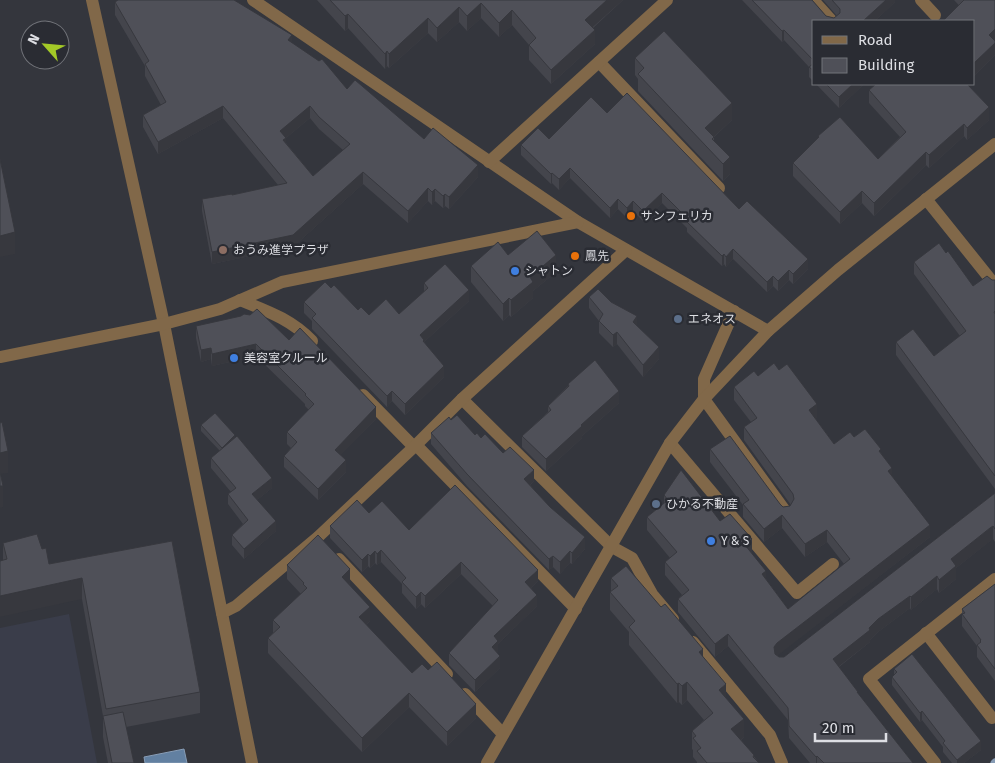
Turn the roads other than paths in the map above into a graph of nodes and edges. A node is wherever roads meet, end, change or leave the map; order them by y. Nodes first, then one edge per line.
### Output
1 (92, 0) edge
2 (253, 0) edge
3 (813, 0) edge
4 (922, 0) edge
5 (661, 2) edge
6 (935, 15) dead end
7 (831, 20) edge
8 (599, 62) junction
9 (995, 144) edge
10 (489, 162) junction
11 (719, 188) edge
12 (926, 199) junction
13 (578, 222) junction
14 (626, 250) junction
15 (995, 286) edge
16 (240, 300) junction
17 (734, 311) junction
18 (164, 324) junction
19 (768, 330) junction
20 (320, 349) edge
21 (0, 357) edge
22 (353, 384) edge
23 (462, 399) junction
24 (704, 399) junction
25 (670, 443) junction
26 (415, 446) junction
27 (786, 512) edge
28 (325, 544) junction
29 (612, 547) junction
30 (833, 564) dead end
31 (995, 579) edge
32 (576, 609) junction
33 (222, 613) junction
34 (926, 633) junction
35 (992, 718) dead end
36 (503, 734) junction
37 (252, 763) edge
38 (487, 763) edge
39 (782, 763) edge
40 (935, 763) edge

1 - 18 street
2 - 10 street
3 - 7 street
4 - 6 street
5 - 8 street
8 - 10 street
8 - 11 street
9 - 12 street
10 - 13 street
12 - 15 street
12 - 19 street
13 - 14 street
13 - 16 street
14 - 17 street
14 - 23 street
16 - 18 street
16 - 20 street
17 - 19 street
17 - 24 street
18 - 21 street
18 - 33 street
19 - 24 street
22 - 26 street
23 - 26 street
23 - 29 street
24 - 25 street
24 - 27 street
25 - 29 street
25 - 30 street
26 - 28 street
26 - 32 street
28 - 33 street
28 - 36 street
29 - 32 street
29 - 39 street
31 - 34 street
32 - 36 street
33 - 37 street
34 - 35 street
34 - 40 street
36 - 38 street

